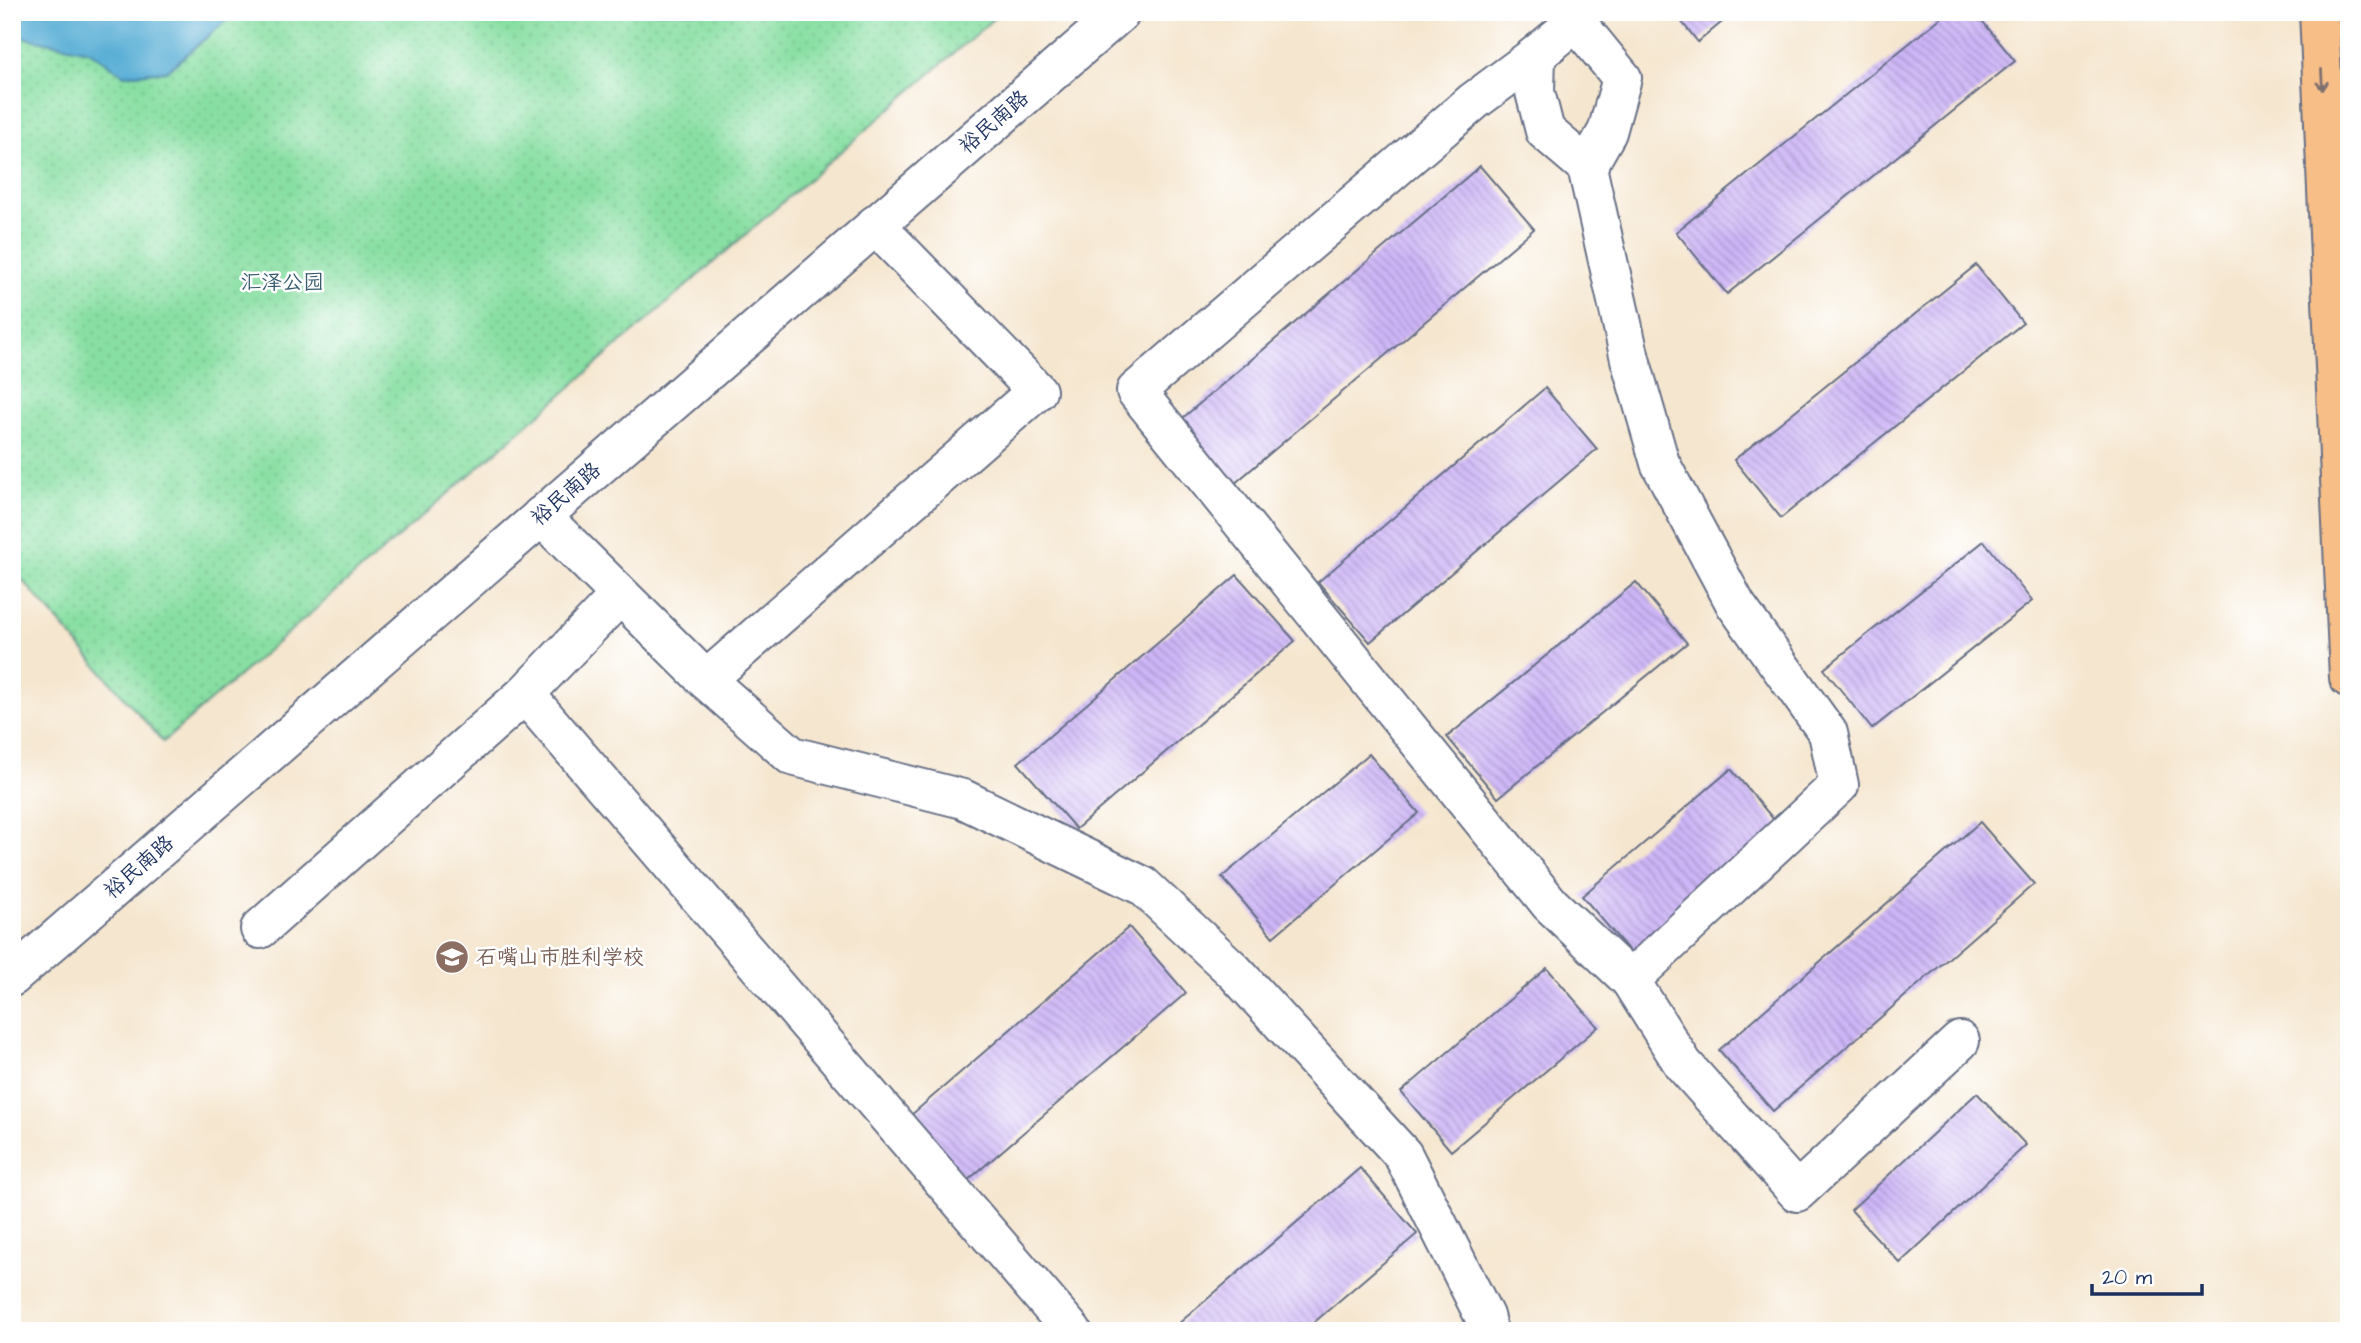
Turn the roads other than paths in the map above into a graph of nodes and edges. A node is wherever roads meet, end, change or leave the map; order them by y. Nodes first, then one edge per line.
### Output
1 (1121, 12) edge
2 (2319, 12) edge
3 (1572, 17) edge
4 (1536, 55) junction
5 (1587, 166) junction
6 (875, 225) junction
7 (541, 516) junction
8 (619, 596) junction
9 (2349, 677) edge
10 (706, 680) junction
11 (525, 694) junction
12 (260, 929) dead end
13 (12, 977) edge
14 (1630, 979) junction
15 (1960, 1041) dead end
16 (1072, 1331) edge
17 (1488, 1331) edge

1 - 6 street, 裕民南路
2 -> 9 main road
3 - 4 street
3 - 5 street
4 - 5 street
4 - 14 street
5 - 14 street
6 - 7 street, 裕民南路
6 - 10 street
7 - 8 street
7 - 13 street, 裕民南路
8 - 10 street
8 - 11 street
10 - 17 street
11 - 12 street
11 - 16 street
14 - 15 street

